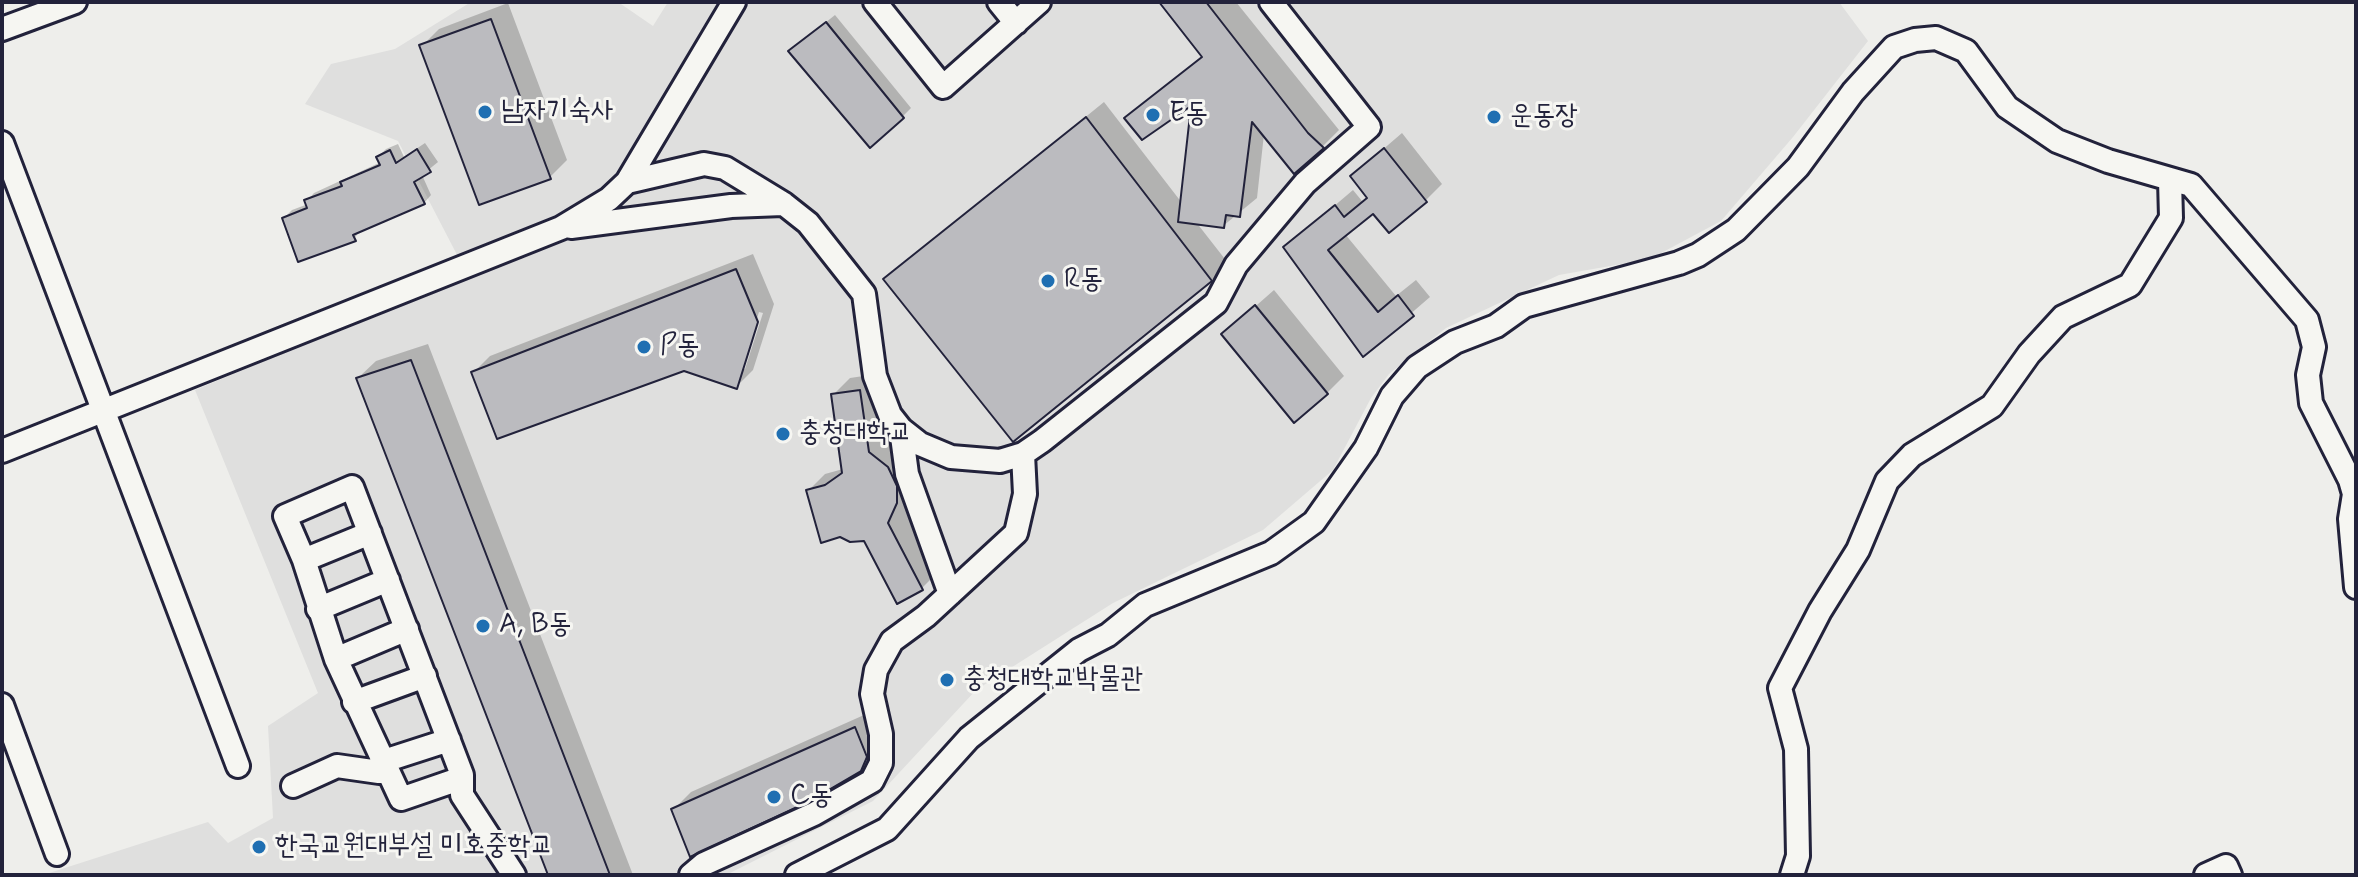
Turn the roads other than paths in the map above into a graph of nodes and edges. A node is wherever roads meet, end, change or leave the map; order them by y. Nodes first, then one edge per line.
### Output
1 (75, 2) edge
2 (734, 2) edge
3 (875, 2) edge
4 (999, 2) edge
5 (1039, 2) edge
6 (1280, 6) edge
7 (1016, 23) junction
8 (2, 29) edge
9 (2, 143) edge
10 (743, 180) junction
11 (2170, 180) junction
12 (627, 182) junction
13 (784, 204) junction
14 (736, 205) junction
15 (561, 228) junction
16 (105, 410) junction
17 (901, 429) junction
18 (2, 451) edge
19 (1023, 454) junction
20 (370, 533) junction
21 (304, 560) junction
22 (388, 580) junction
23 (2356, 587) edge
24 (950, 594) junction
25 (318, 609) junction
26 (407, 629) junction
27 (336, 659) junction
28 (425, 676) junction
29 (354, 702) junction
30 (2, 705) edge
31 (449, 740) junction
32 (384, 761) junction
33 (238, 766) dead end
34 (462, 778) junction
35 (293, 786) dead end
36 (57, 854) dead end
37 (514, 875) edge
38 (691, 875) edge
39 (797, 875) edge
40 (1792, 875) edge

1 - 8 street
2 - 12 street
3 - 7 street
4 - 7 street
5 - 7 street
6 - 19 street
9 - 16 street
10 - 12 street
10 - 13 street
10 - 14 street
11 - 23 street
11 - 39 street
11 - 40 street
12 - 15 street
13 - 14 street
13 - 17 street
14 - 15 street
15 - 16 street
16 - 18 street
16 - 33 street
17 - 19 street
17 - 24 street
19 - 24 street
20 - 21 street
20 - 21 street
20 - 22 street
21 - 25 street
22 - 25 street
22 - 26 street
24 - 38 street
25 - 27 street
26 - 27 street
26 - 28 street
27 - 29 street
28 - 29 street
28 - 31 street
29 - 32 street
30 - 36 street
31 - 32 street
31 - 34 street
32 - 34 street
32 - 35 street
34 - 37 street

